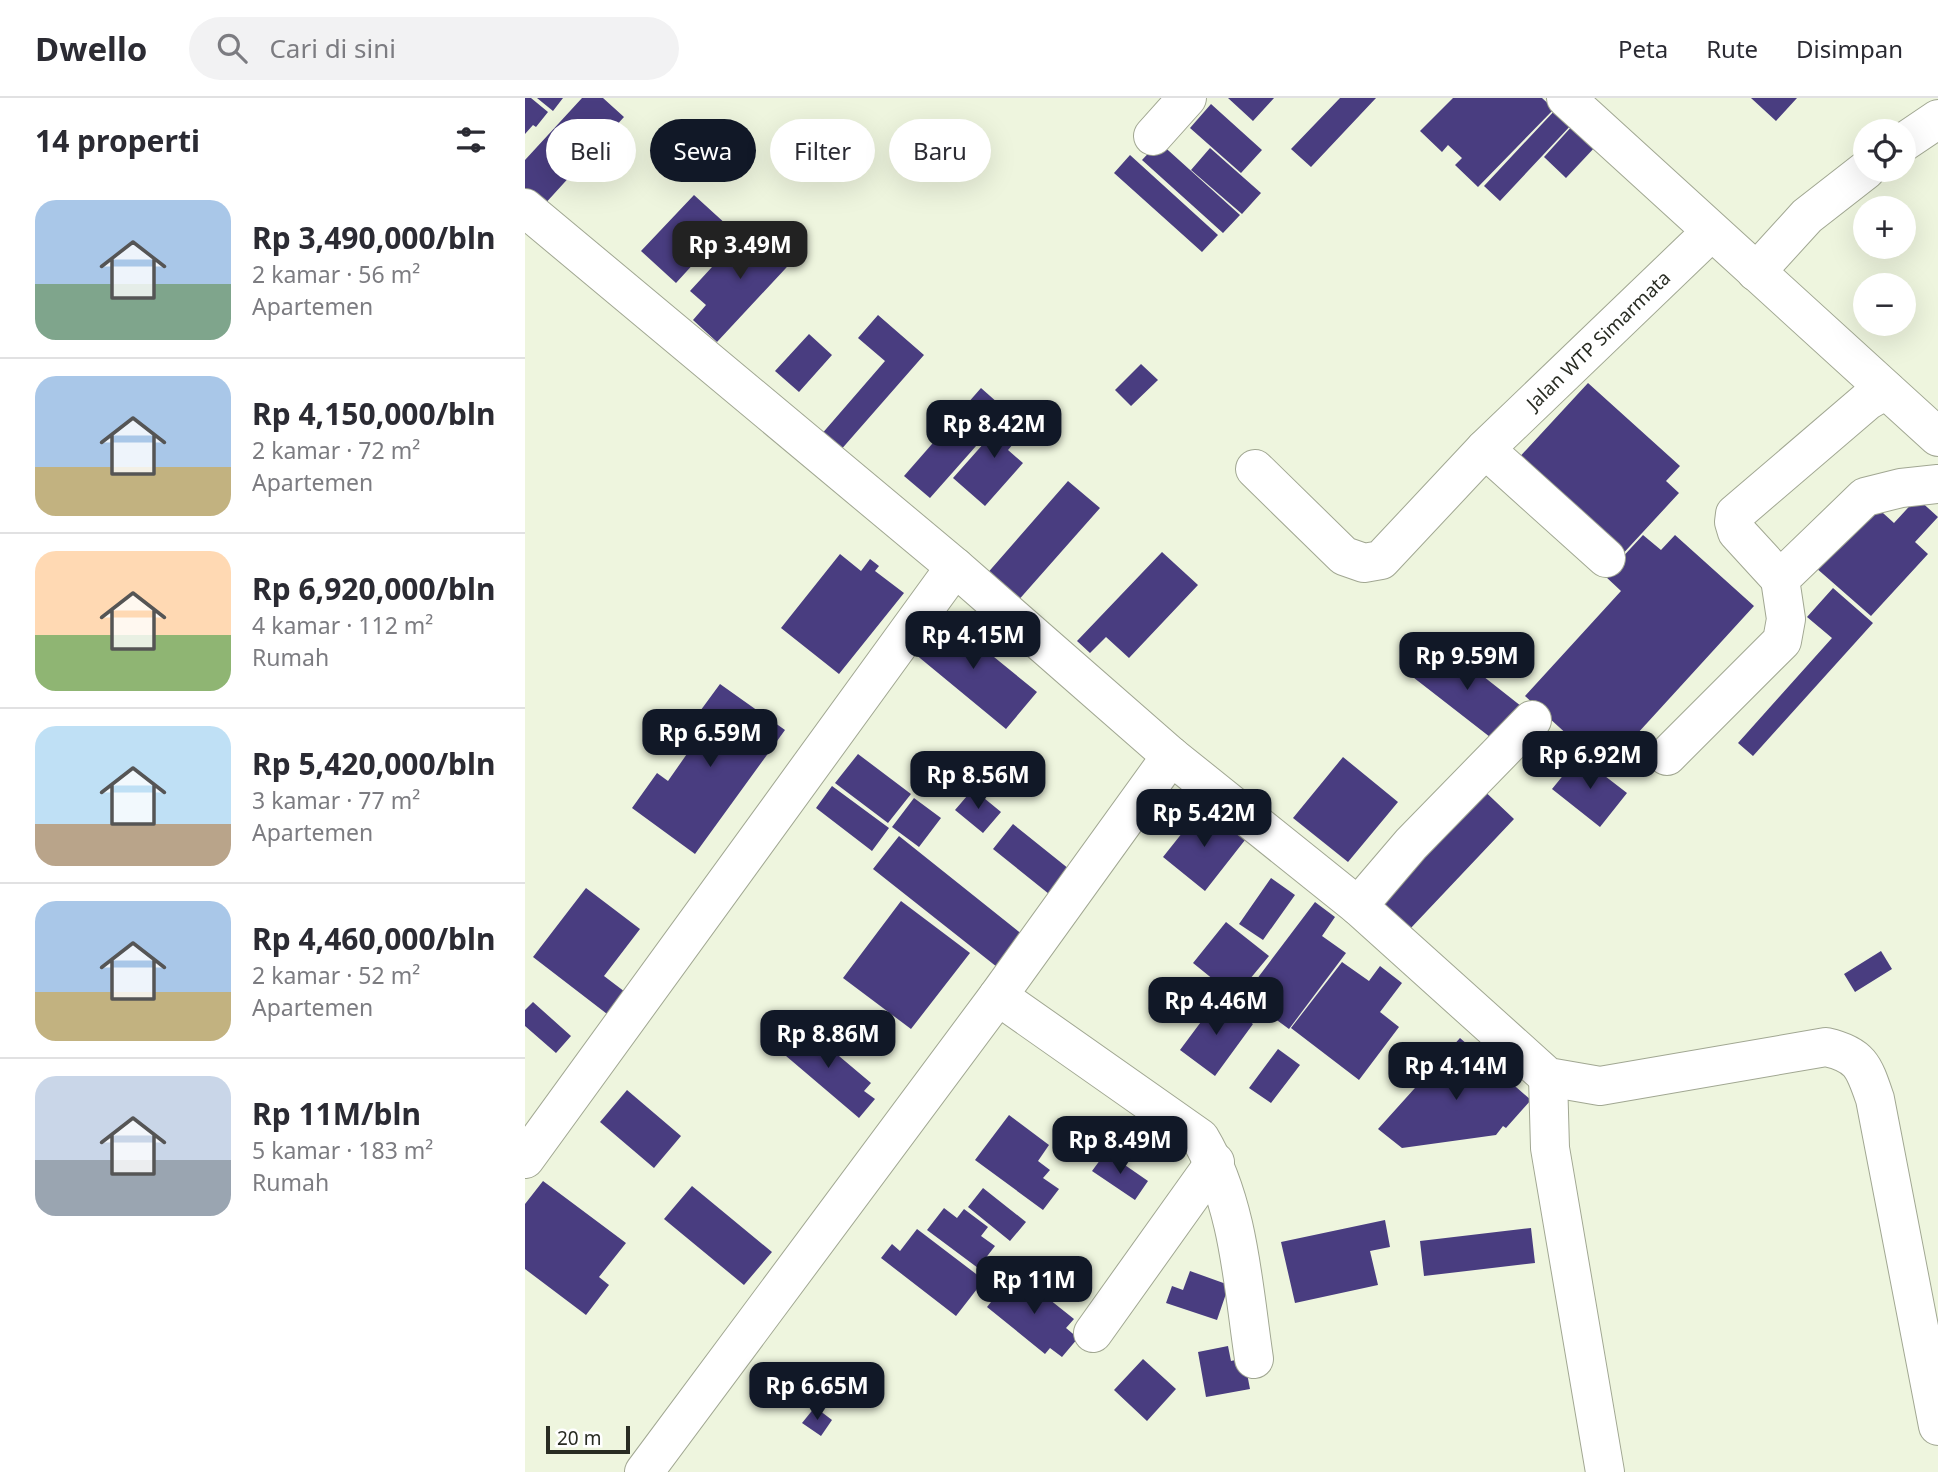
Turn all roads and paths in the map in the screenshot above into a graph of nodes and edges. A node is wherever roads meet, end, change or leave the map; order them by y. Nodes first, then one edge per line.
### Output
1 (1187, 98) edge
2 (1566, 98) edge
3 (1938, 119) edge
4 (1916, 134) edge
5 (1153, 136) dead end
6 (1853, 180) edge
7 (525, 208) edge
8 (1711, 232) junction
9 (1756, 272) junction
10 (1886, 390) junction
11 (1938, 437) edge
12 (1485, 449) junction
13 (1255, 469) dead end
14 (1938, 484) edge
15 (1606, 558) dead end
16 (955, 567) junction
17 (1780, 579) junction
18 (1532, 720) dead end
19 (1171, 756) junction
20 (1667, 756) dead end
21 (1357, 906) junction
22 (998, 996) junction
23 (1548, 1077) junction
24 (525, 1159) edge
25 (1215, 1162) junction
26 (1093, 1333) dead end
27 (1254, 1359) dead end
28 (1938, 1426) edge
29 (644, 1472) edge
30 (1605, 1472) edge

1 - 5 street
2 - 8 street
3 - 4 street
6 - 9 street
7 - 16 street
8 - 9 street
8 - 12 street, Jalan WTP Simarmata
9 - 10 street
10 - 11 street
10 - 17 street
12 - 13 street, Jalan WTP Simarmata
12 - 15 street
14 - 17 street
16 - 19 street
16 - 24 street
17 - 20 street
18 - 21 street
19 - 21 street
19 - 22 street
21 - 23 street
22 - 25 street
22 - 29 street
23 - 28 street
23 - 30 street
25 - 26 street
25 - 27 street

